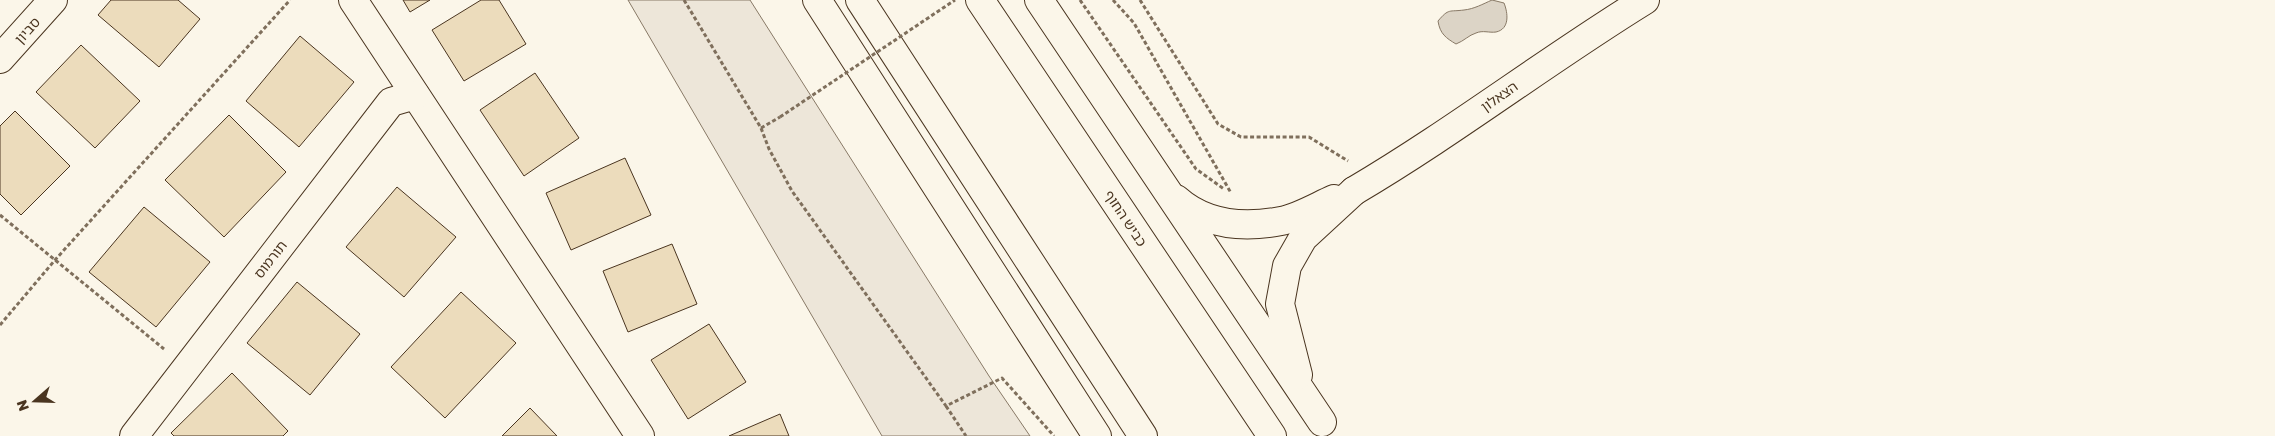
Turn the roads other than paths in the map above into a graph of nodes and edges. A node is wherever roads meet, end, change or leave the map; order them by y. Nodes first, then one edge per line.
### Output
1 (53, 0) edge
2 (353, 0) edge
3 (817, 0) edge
4 (860, 0) edge
5 (980, 0) edge
6 (1039, 0) edge
7 (1645, 0) edge
8 (0, 60) edge
9 (415, 95) junction
10 (1365, 184) junction
11 (1164, 189) junction
12 (1326, 429) edge
13 (134, 436) edge
14 (640, 436) edge
15 (1097, 436) edge
16 (1143, 436) edge
17 (1272, 436) edge

1 - 8 main road, סביון
2 - 9 main road
3 - 15 main road
4 - 16 main road
5 - 17 main road, כביש החוף
6 - 11 main road
7 - 10 main road, הצאלון
9 - 13 main road, תורמוס
9 - 14 main road
10 - 11 main road
10 - 12 main road
11 - 12 main road

